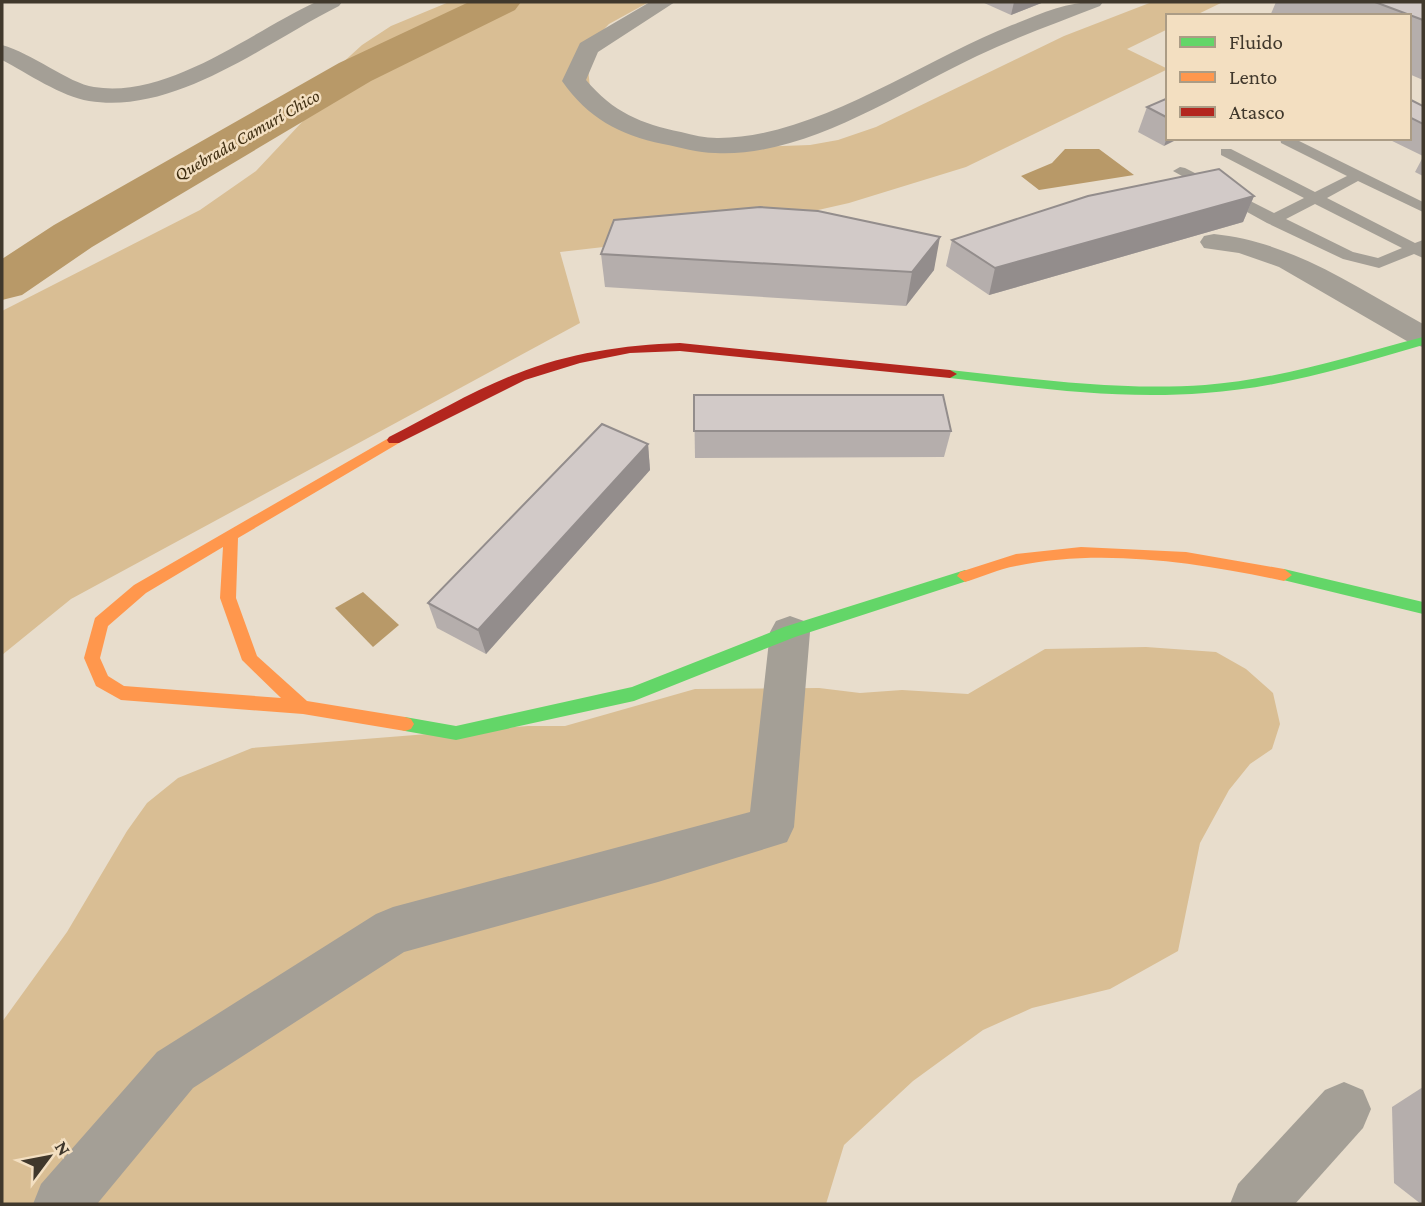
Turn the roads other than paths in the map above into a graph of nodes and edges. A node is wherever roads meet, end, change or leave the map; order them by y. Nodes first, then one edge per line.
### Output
1 (332, 2) edge
2 (665, 2) edge
3 (1093, 2) edge
4 (2, 52) edge
5 (1286, 140) dead end
6 (1226, 152) dead end
7 (1180, 171) dead end
8 (1358, 176) junction
9 (1316, 198) junction
10 (1423, 208) edge
11 (1272, 220) junction
12 (1214, 242) dead end
13 (1421, 249) edge
14 (1423, 339) edge
15 (231, 538) junction
16 (1423, 608) edge
17 (790, 632) junction
18 (303, 707) junction
19 (1344, 1109) dead end
20 (61, 1204) edge
21 (1258, 1204) edge

1 - 4 street
2 - 3 street
5 - 8 lane
6 - 9 lane
7 - 11 lane
8 - 9 lane
8 - 10 lane
9 - 11 lane
9 - 13 lane
11 - 13 lane
12 - 14 street
14 - 15 street
15 - 18 street
15 - 18 street
16 - 17 street
17 - 18 street
17 - 20 street
19 - 21 street

